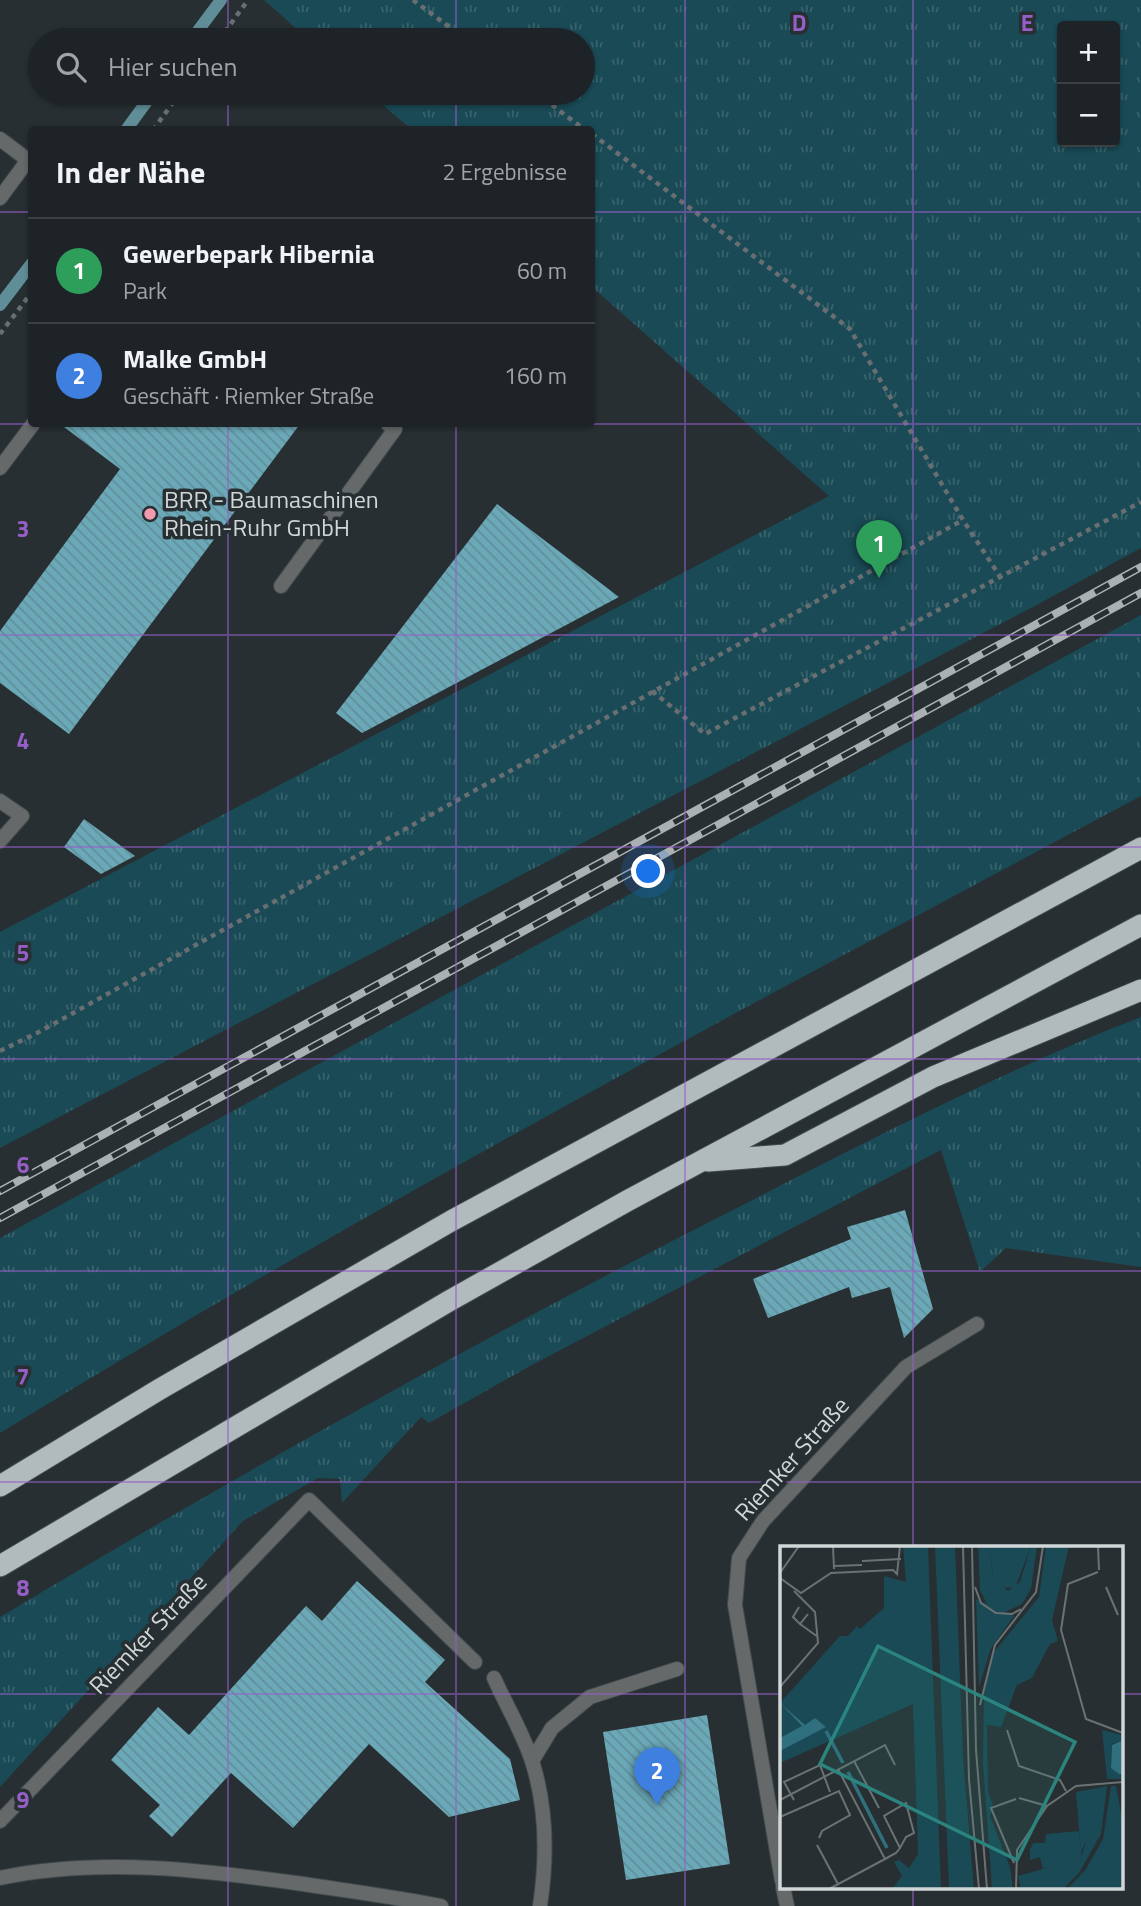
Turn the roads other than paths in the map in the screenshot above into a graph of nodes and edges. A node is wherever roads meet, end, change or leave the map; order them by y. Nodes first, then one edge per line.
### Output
1 (0, 139) edge
2 (28, 160) edge
3 (28, 163) edge
4 (0, 198) edge
5 (31, 427) edge
6 (393, 427) edge
7 (0, 468) edge
8 (281, 586) dead end
9 (0, 801) edge
10 (0, 841) edge
11 (1141, 848) edge
12 (1141, 925) edge
13 (1141, 990) edge
14 (699, 1162) junction
15 (977, 1324) dead end
16 (0, 1486) edge
17 (0, 1566) edge
18 (475, 1662) dead end
19 (677, 1669) dead end
20 (494, 1678) dead end
21 (532, 1761) junction
22 (0, 1821) edge
23 (780, 1869) edge
24 (0, 1878) edge
25 (783, 1888) edge
26 (440, 1906) edge
27 (540, 1906) edge
28 (787, 1906) edge

1 - 2 street
3 - 4 street
5 - 7 street
6 - 8 street
9 - 10 street
11 - 16 highway
12 - 14 highway
13 - 14 highway
14 - 17 highway
15 - 23 street, Riemker Straße
18 - 22 street, Riemker Straße
19 - 21 street
20 - 21 street
21 - 27 street
24 - 26 street
25 - 28 street

